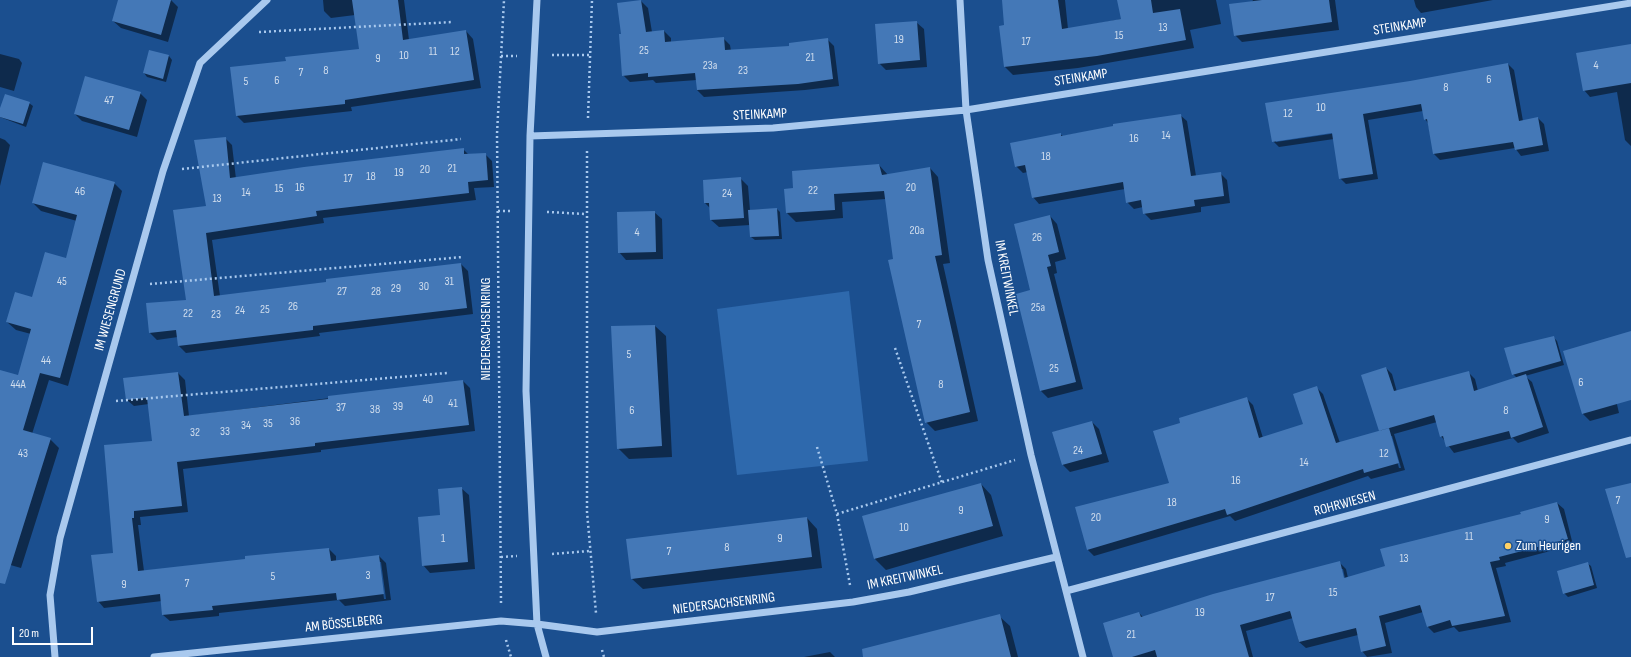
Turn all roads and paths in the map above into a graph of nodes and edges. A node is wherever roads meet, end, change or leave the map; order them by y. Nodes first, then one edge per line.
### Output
1 (267, 0) edge
2 (504, 0) edge
3 (536, 0) edge
4 (592, 0) edge
5 (960, 0) edge
6 (1631, 3) edge
7 (453, 22) dead end
8 (230, 33) junction
9 (966, 110) junction
10 (587, 135) junction
11 (530, 136) junction
12 (461, 139) dead end
13 (164, 171) junction
14 (463, 257) dead end
15 (132, 286) junction
16 (895, 348) dead end
17 (448, 373) dead end
18 (98, 402) junction
19 (1631, 440) edge
20 (817, 447) dead end
21 (1031, 455) junction
22 (942, 483) junction
23 (837, 514) junction
24 (1056, 557) junction
25 (1066, 591) junction
26 (853, 602) junction
27 (501, 621) junction
28 (537, 624) junction
29 (598, 632) junction
30 (55, 657) edge
31 (154, 657) edge
32 (511, 657) edge
33 (546, 657) edge
34 (604, 657) edge
35 (1082, 657) edge

1 - 8 street, IM WIESENGRUND
2 - 27 path, NIEDERSACHSENRING
3 - 11 street
4 - 10 path
5 - 9 street, IM KREITWINKEL
6 - 9 street, STEINKAMP
7 - 8 path
8 - 13 street, IM WIESENGRUND
9 - 10 street, STEINKAMP
9 - 21 street, IM KREITWINKEL
10 - 11 street, STEINKAMP
10 - 29 path
11 - 28 street
12 - 13 path
13 - 15 street, IM WIESENGRUND
14 - 15 path
15 - 18 street, IM WIESENGRUND
16 - 22 path
17 - 18 path
18 - 30 street, IM WIESENGRUND
19 - 25 street, ROHRWIESEN
20 - 23 path
21 - 22 path
21 - 24 street, IM KREITWINKEL
22 - 23 path
23 - 26 path
24 - 25 street, IM KREITWINKEL
24 - 26 street, IM KREITWINKEL
25 - 35 street, IM KREITWINKEL
26 - 29 street, NIEDERSACHSENRING
27 - 28 street, AM BÖSSELBERG
27 - 31 street, AM BÖSSELBERG
27 - 32 path, NIEDERSACHSENRING
28 - 29 street, NIEDERSACHSENRING
28 - 33 street
29 - 34 path

